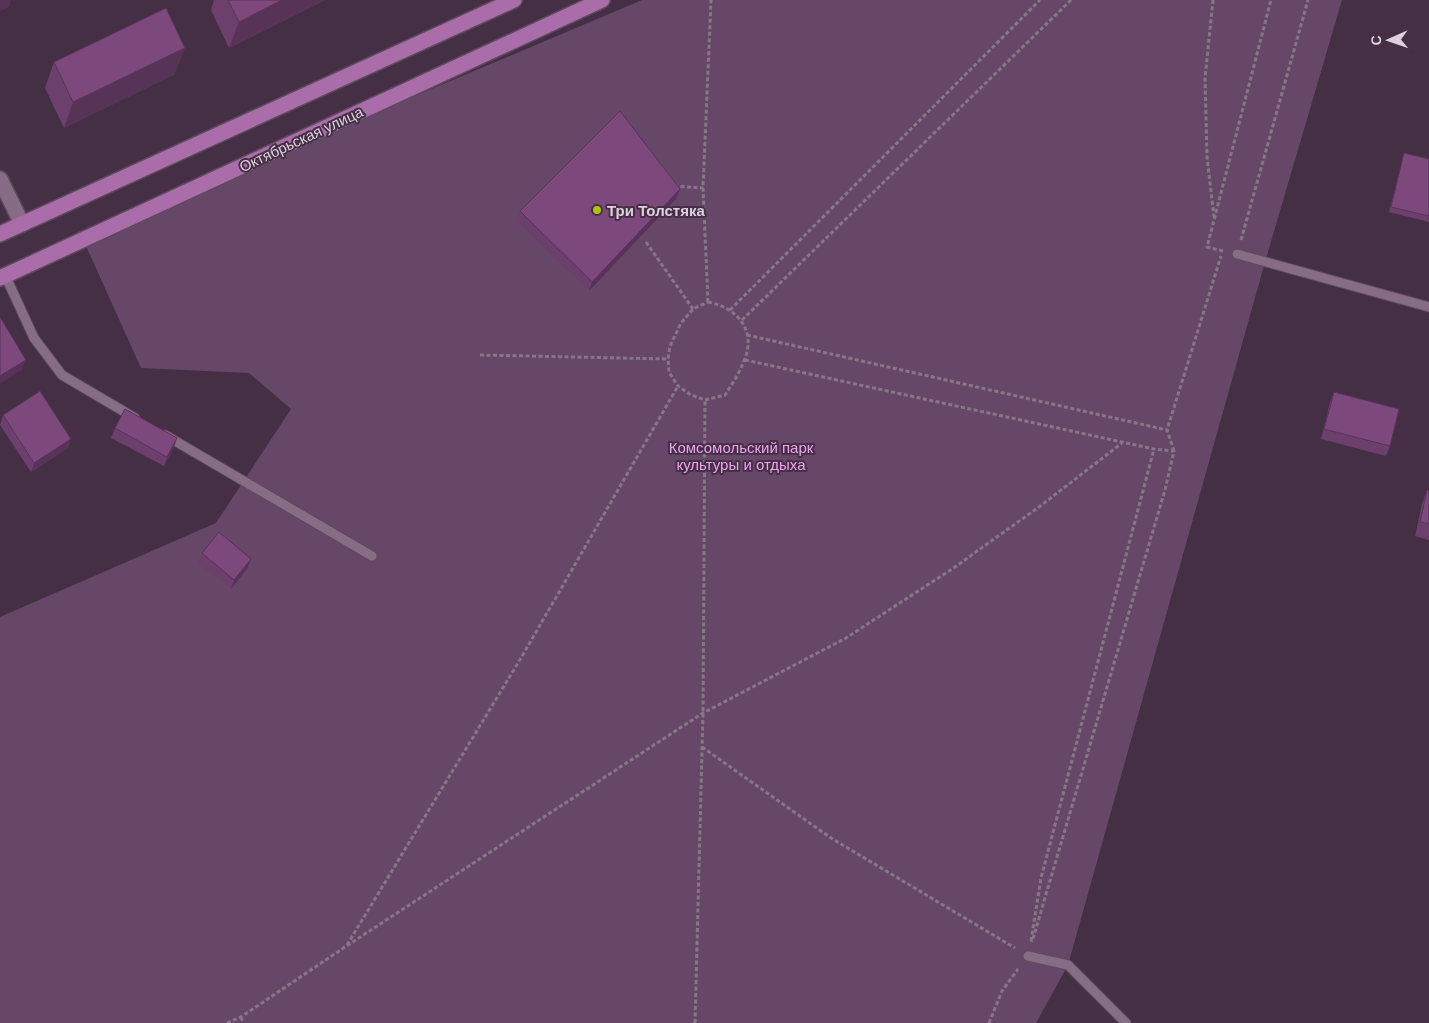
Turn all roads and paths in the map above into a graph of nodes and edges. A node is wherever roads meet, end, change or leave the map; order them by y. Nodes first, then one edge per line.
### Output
1 (514, 0) edge
2 (602, 0) edge
3 (711, 0) edge
4 (1040, 0) edge
5 (1071, 0) edge
6 (1213, 0) edge
7 (1271, 0) edge
8 (1308, 0) edge
9 (0, 179) edge
10 (670, 186) edge
11 (703, 188) junction
12 (1214, 220) junction
13 (22, 224) junction
14 (0, 234) edge
15 (646, 242) dead end
16 (1207, 247) dead end
17 (1222, 251) dead end
18 (1237, 254) joint
19 (2, 276) edge
20 (708, 302) junction
21 (1429, 307) edge
22 (693, 309) junction
23 (730, 310) junction
24 (742, 320) junction
25 (747, 335) junction
26 (480, 355) dead end
27 (668, 359) junction
28 (745, 360) junction
29 (678, 386) junction
30 (705, 400) junction
31 (139, 420) edge
32 (157, 430) edge
33 (1167, 430) junction
34 (1122, 442) junction
35 (1154, 449) junction
36 (1174, 451) junction
37 (372, 556) dead end
38 (703, 714) junction
39 (702, 747) junction
40 (345, 947) junction
41 (1028, 956) junction
42 (241, 1017) junction
43 (227, 1023) edge
44 (243, 1023) edge
45 (695, 1023) edge
46 (989, 1023) edge
47 (1126, 1023) edge

1 - 13 main road
2 - 19 main road, Октябрьская улица
3 - 11 path
4 - 23 path
5 - 24 path
6 - 12 path
7 - 12 path
8 - 18 path
9 - 13 street
10 - 11 path
11 - 20 path
12 - 16 path
13 - 14 main road
15 - 22 path
17 - 33 path
18 - 21 lane
19 - 31 lane
20 - 22 path
20 - 23 path
22 - 27 path
23 - 24 path
24 - 25 path
25 - 28 path
25 - 33 path
26 - 27 path
27 - 29 path
28 - 30 path
28 - 34 path
29 - 30 path
29 - 40 path
30 - 38 path
32 - 37 lane
33 - 36 path
34 - 35 path
34 - 38 path
35 - 36 path
35 - 41 path
36 - 41 path
38 - 39 path
38 - 40 path
39 - 41 path
39 - 45 path
40 - 42 path
41 - 46 path
41 - 47 lane
42 - 43 path
42 - 44 path

